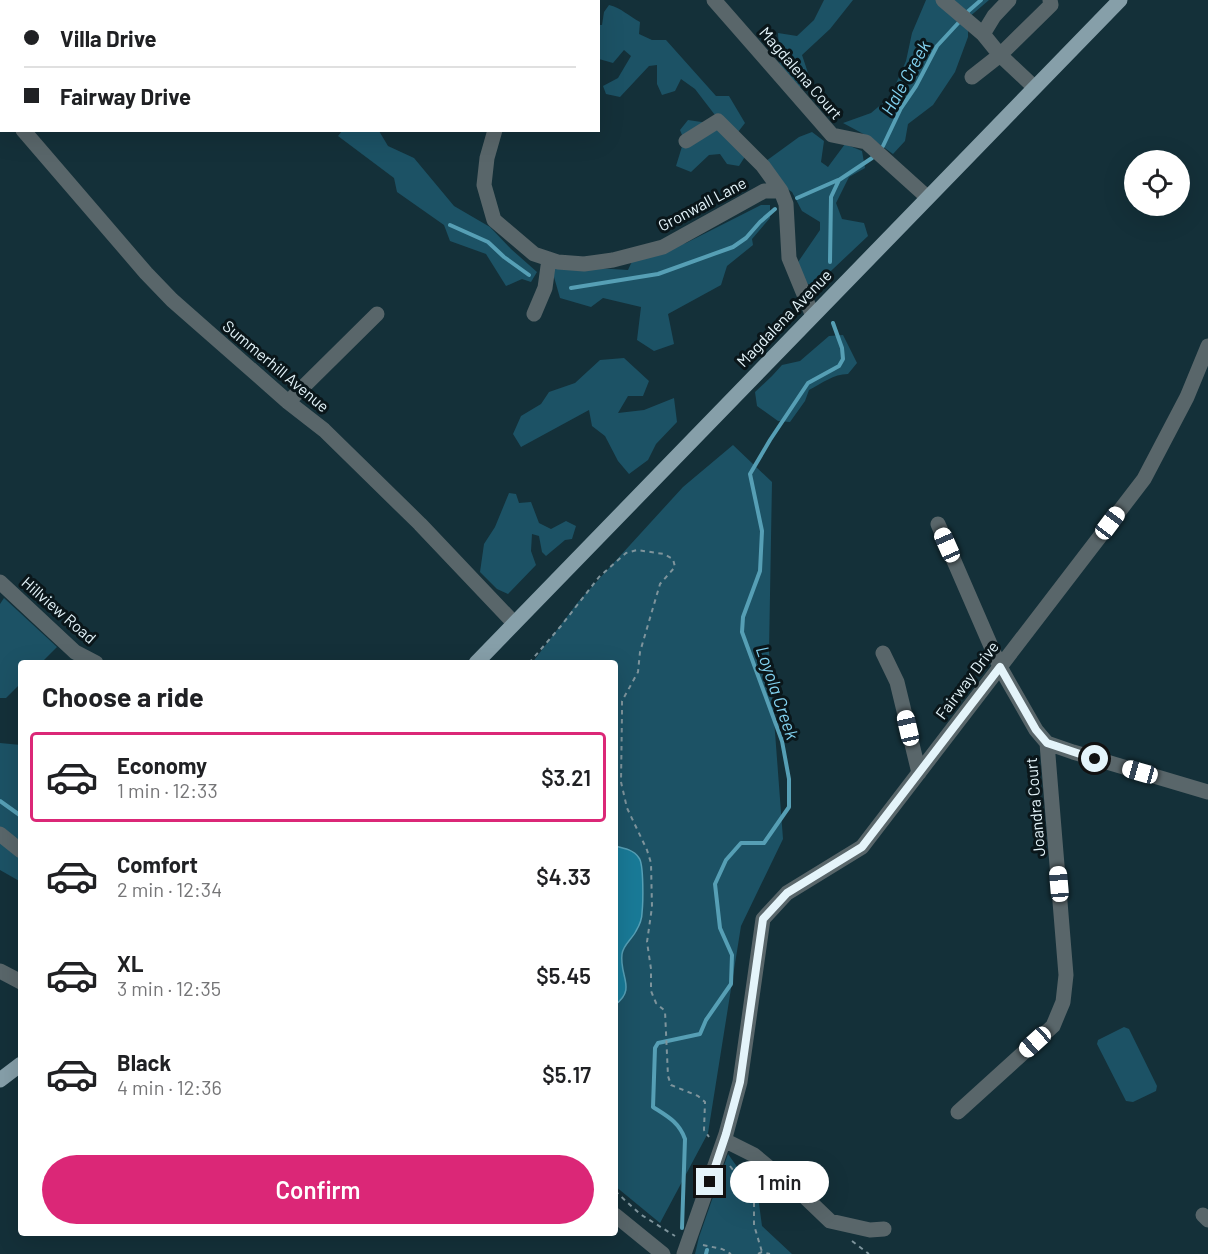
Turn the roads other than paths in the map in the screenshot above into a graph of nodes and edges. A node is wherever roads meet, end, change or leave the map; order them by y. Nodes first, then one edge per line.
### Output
1 (714, 0) edge
2 (1009, 0) edge
3 (1050, 0) edge
4 (1119, 0) edge
5 (945, 2) edge
6 (983, 34) junction
7 (1000, 55) junction
8 (972, 77) dead end
9 (1034, 87) junction
10 (25, 132) edge
11 (494, 132) edge
12 (686, 141) dead end
13 (781, 191) junction
14 (927, 197) junction
15 (549, 259) junction
16 (377, 314) dead end
17 (534, 314) dead end
18 (813, 314) junction
19 (1208, 346) edge
20 (1204, 367) edge
21 (288, 402) junction
22 (938, 524) dead end
23 (0, 582) edge
24 (514, 623) junction
25 (884, 653) dead end
26 (90, 660) edge
27 (479, 660) edge
28 (1000, 667) junction
29 (1047, 743) junction
30 (919, 773) junction
31 (1208, 792) edge
32 (0, 834) edge
33 (18, 849) edge
34 (0, 971) edge
35 (18, 980) edge
36 (18, 1066) edge
37 (0, 1080) edge
38 (958, 1112) dead end
39 (724, 1140) junction
40 (618, 1217) edge
41 (884, 1228) dead end
42 (687, 1248) edge
43 (663, 1254) edge

1 - 14 street, Magdalena Court
2 - 6 street
3 - 7 street
4 - 9 main road, Magdalena Avenue
5 - 6 street
6 - 7 street
7 - 8 street
7 - 9 street
9 - 14 main road, Magdalena Avenue
10 - 21 street, Summerhill Avenue
11 - 15 street, Gronwall Lane
12 - 13 street, Gronwall Lane
13 - 15 street, Gronwall Lane
13 - 18 street, Gronwall Lane
14 - 18 main road, Magdalena Avenue
15 - 17 street
16 - 21 street
18 - 24 main road, Magdalena Avenue
19 - 20 street, Fairway Drive
20 - 28 street, Fairway Drive
21 - 24 street, Summerhill Avenue
22 - 28 street
23 - 26 street, Hillview Road
24 - 27 main road, Magdalena Avenue
25 - 30 street
28 - 29 street
28 - 30 street, Fairway Drive
29 - 31 street
29 - 38 street, Joandra Court
30 - 39 street, Fairway Drive
32 - 33 street
34 - 35 street
36 - 37 main road
39 - 41 street
39 - 42 street, Fairway Drive
40 - 43 street

